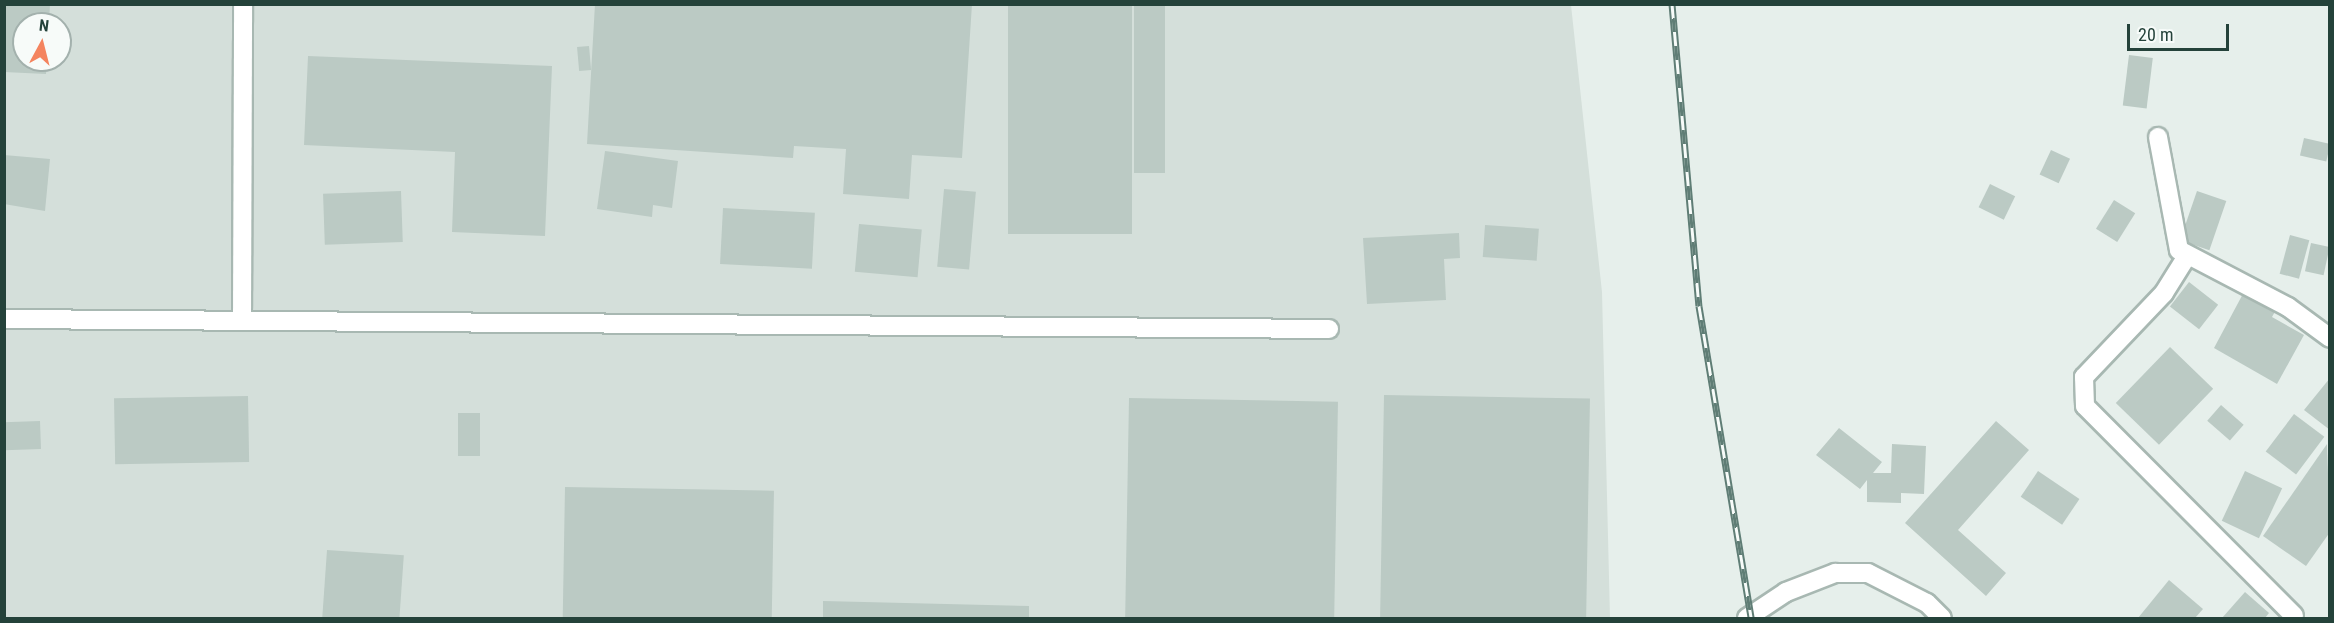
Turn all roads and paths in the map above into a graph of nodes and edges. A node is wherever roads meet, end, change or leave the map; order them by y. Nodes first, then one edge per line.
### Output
1 (243, 4) edge
2 (2158, 137) dead end
3 (2187, 256) junction
4 (4, 319) edge
5 (242, 319) junction
6 (1329, 329) dead end
7 (2330, 338) edge
8 (2294, 616) dead end
9 (1747, 618) edge
10 (1942, 618) edge

1 - 5 street
2 - 3 street
3 - 7 street
3 - 8 street
4 - 5 street
5 - 6 street
9 - 10 street

